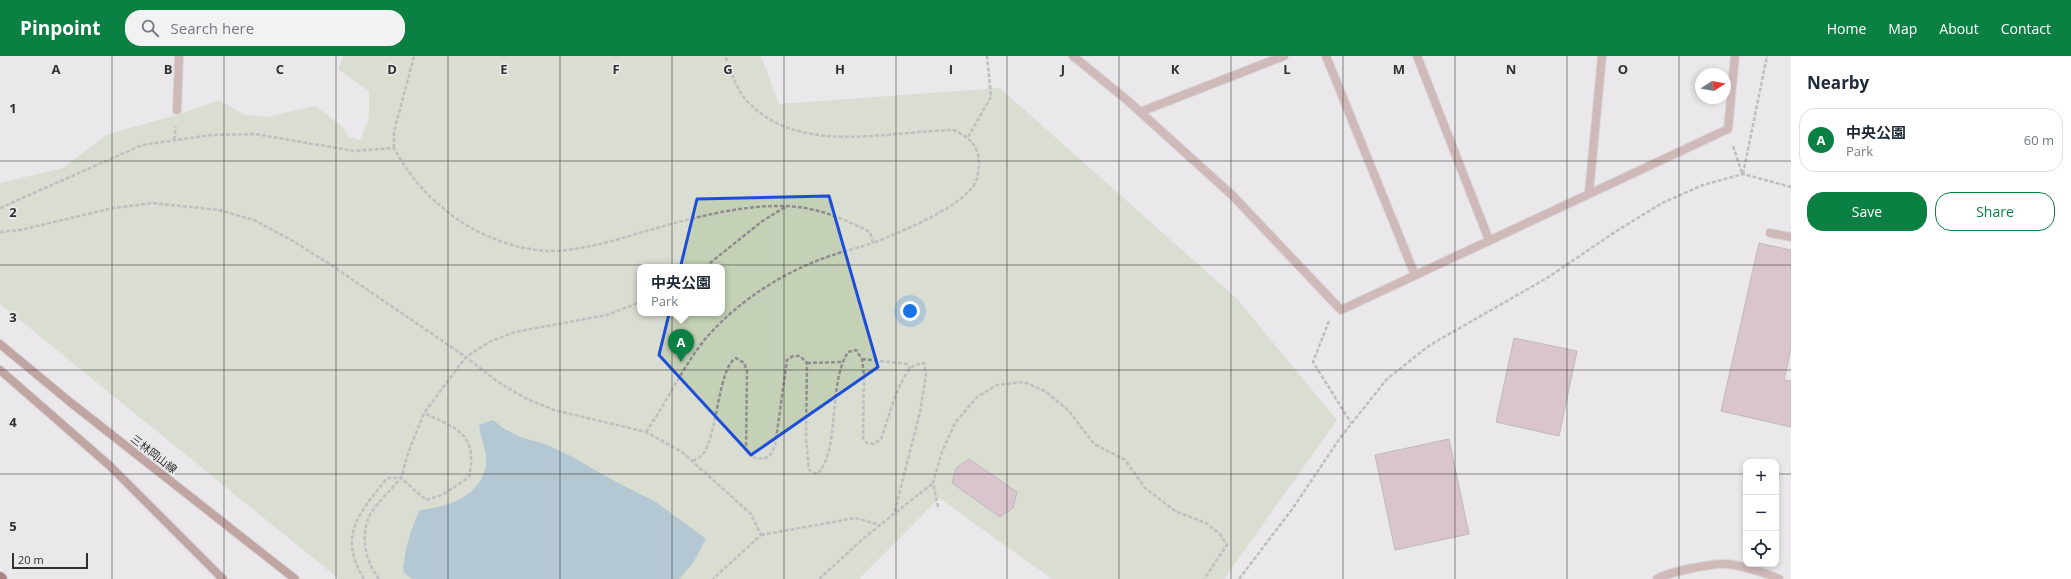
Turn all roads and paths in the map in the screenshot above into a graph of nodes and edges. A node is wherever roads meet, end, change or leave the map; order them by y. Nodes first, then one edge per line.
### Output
1 (179, 56) edge
2 (414, 56) edge
3 (725, 56) edge
4 (987, 56) edge
5 (1073, 56) edge
6 (1284, 56) edge
7 (1326, 56) edge
8 (1417, 56) edge
9 (1602, 56) edge
10 (1735, 56) edge
11 (1767, 56) edge
12 (177, 110) dead end
13 (1140, 112) junction
14 (1728, 129) junction
15 (968, 137) junction
16 (394, 148) junction
17 (1743, 174) junction
18 (1791, 187) edge
19 (1589, 193) junction
20 (785, 206) junction
21 (0, 208) edge
22 (0, 232) edge
23 (1770, 233) dead end
24 (1791, 237) edge
25 (1490, 240) junction
26 (874, 243) junction
27 (709, 264) edge
28 (1415, 275) junction
29 (637, 303) edge
30 (1325, 331) dead end
31 (0, 344) edge
32 (466, 357) junction
33 (862, 359) junction
34 (841, 362) junction
35 (807, 363) junction
36 (910, 369) junction
37 (0, 370) edge
38 (424, 413) junction
39 (1351, 423) junction
40 (646, 432) junction
41 (693, 461) junction
42 (401, 478) junction
43 (933, 483) junction
44 (938, 507) dead end
45 (894, 514) junction
46 (880, 525) junction
47 (761, 535) junction
48 (223, 579) edge
49 (295, 579) edge
50 (364, 579) edge
51 (380, 579) edge
52 (713, 579) edge
53 (818, 579) edge
54 (1204, 579) edge
55 (1239, 579) edge
56 (1656, 579) edge
57 (1779, 579) edge

1 - 12 street
2 - 16 path
3 - 15 path
4 - 15 path
5 - 13 street
6 - 13 street
7 - 28 street
8 - 25 street
9 - 19 street
10 - 14 street
11 - 17 path
13 - 28 street
14 - 17 path
14 - 19 street
15 - 26 path
16 - 20 path
16 - 21 path
17 - 18 path
17 - 39 path
19 - 25 street
20 - 26 path
20 - 27 path
22 - 32 path
23 - 24 street
25 - 28 street
26 - 40 path
29 - 32 path
30 - 39 path
31 - 49 main road, 三林岡山線
32 - 38 path
32 - 40 path
33 - 34 path
33 - 36 path
33 - 36 path
34 - 35 path
34 - 35 path
35 - 41 path
36 - 45 path
37 - 48 main road
38 - 42 path
38 - 42 path
39 - 55 path
40 - 41 path
41 - 47 path
42 - 50 path
42 - 51 path
43 - 44 path
43 - 45 path
43 - 54 path
45 - 46 path
46 - 47 path
46 - 53 path
47 - 52 path
56 - 57 street

